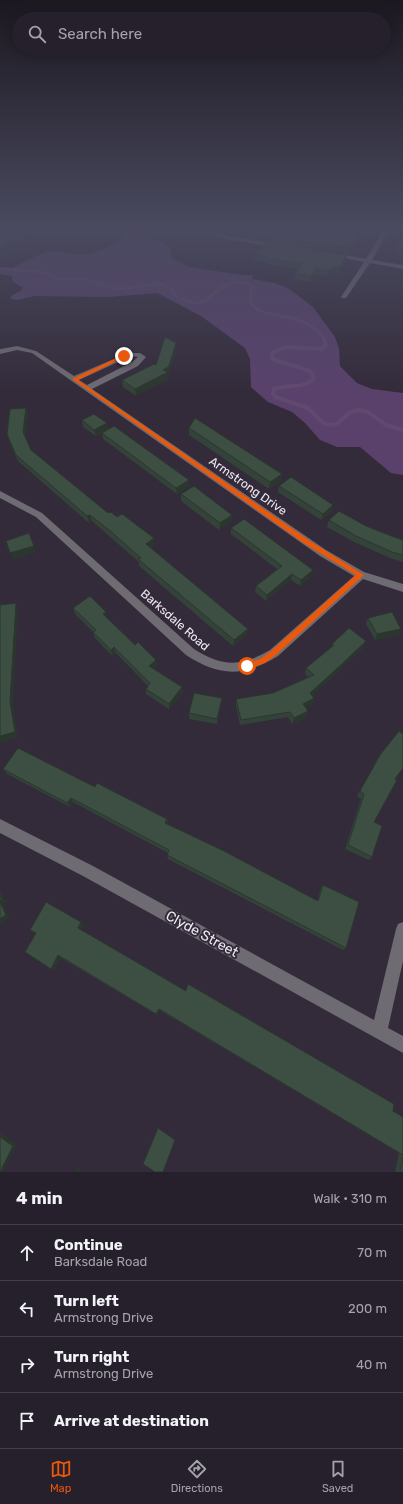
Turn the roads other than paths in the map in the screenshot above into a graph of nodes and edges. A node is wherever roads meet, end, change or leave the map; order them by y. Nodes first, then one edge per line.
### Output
1 (353, 284) edge
2 (344, 297) dead end
3 (0, 352) edge
4 (74, 379) junction
5 (87, 388) junction
6 (0, 494) edge
7 (361, 575) junction
8 (403, 588) edge
9 (0, 826) edge
10 (403, 929) edge
11 (379, 1032) junction
12 (403, 1046) edge

1 - 2 street
3 - 4 street, Armstrong Drive
4 - 5 street, Armstrong Drive
4 - 5 street
5 - 7 street, Armstrong Drive
6 - 7 street, Barksdale Road
7 - 8 street, Armstrong Drive
9 - 11 street, Clyde Street
10 - 11 street
11 - 12 street, Clyde Street

